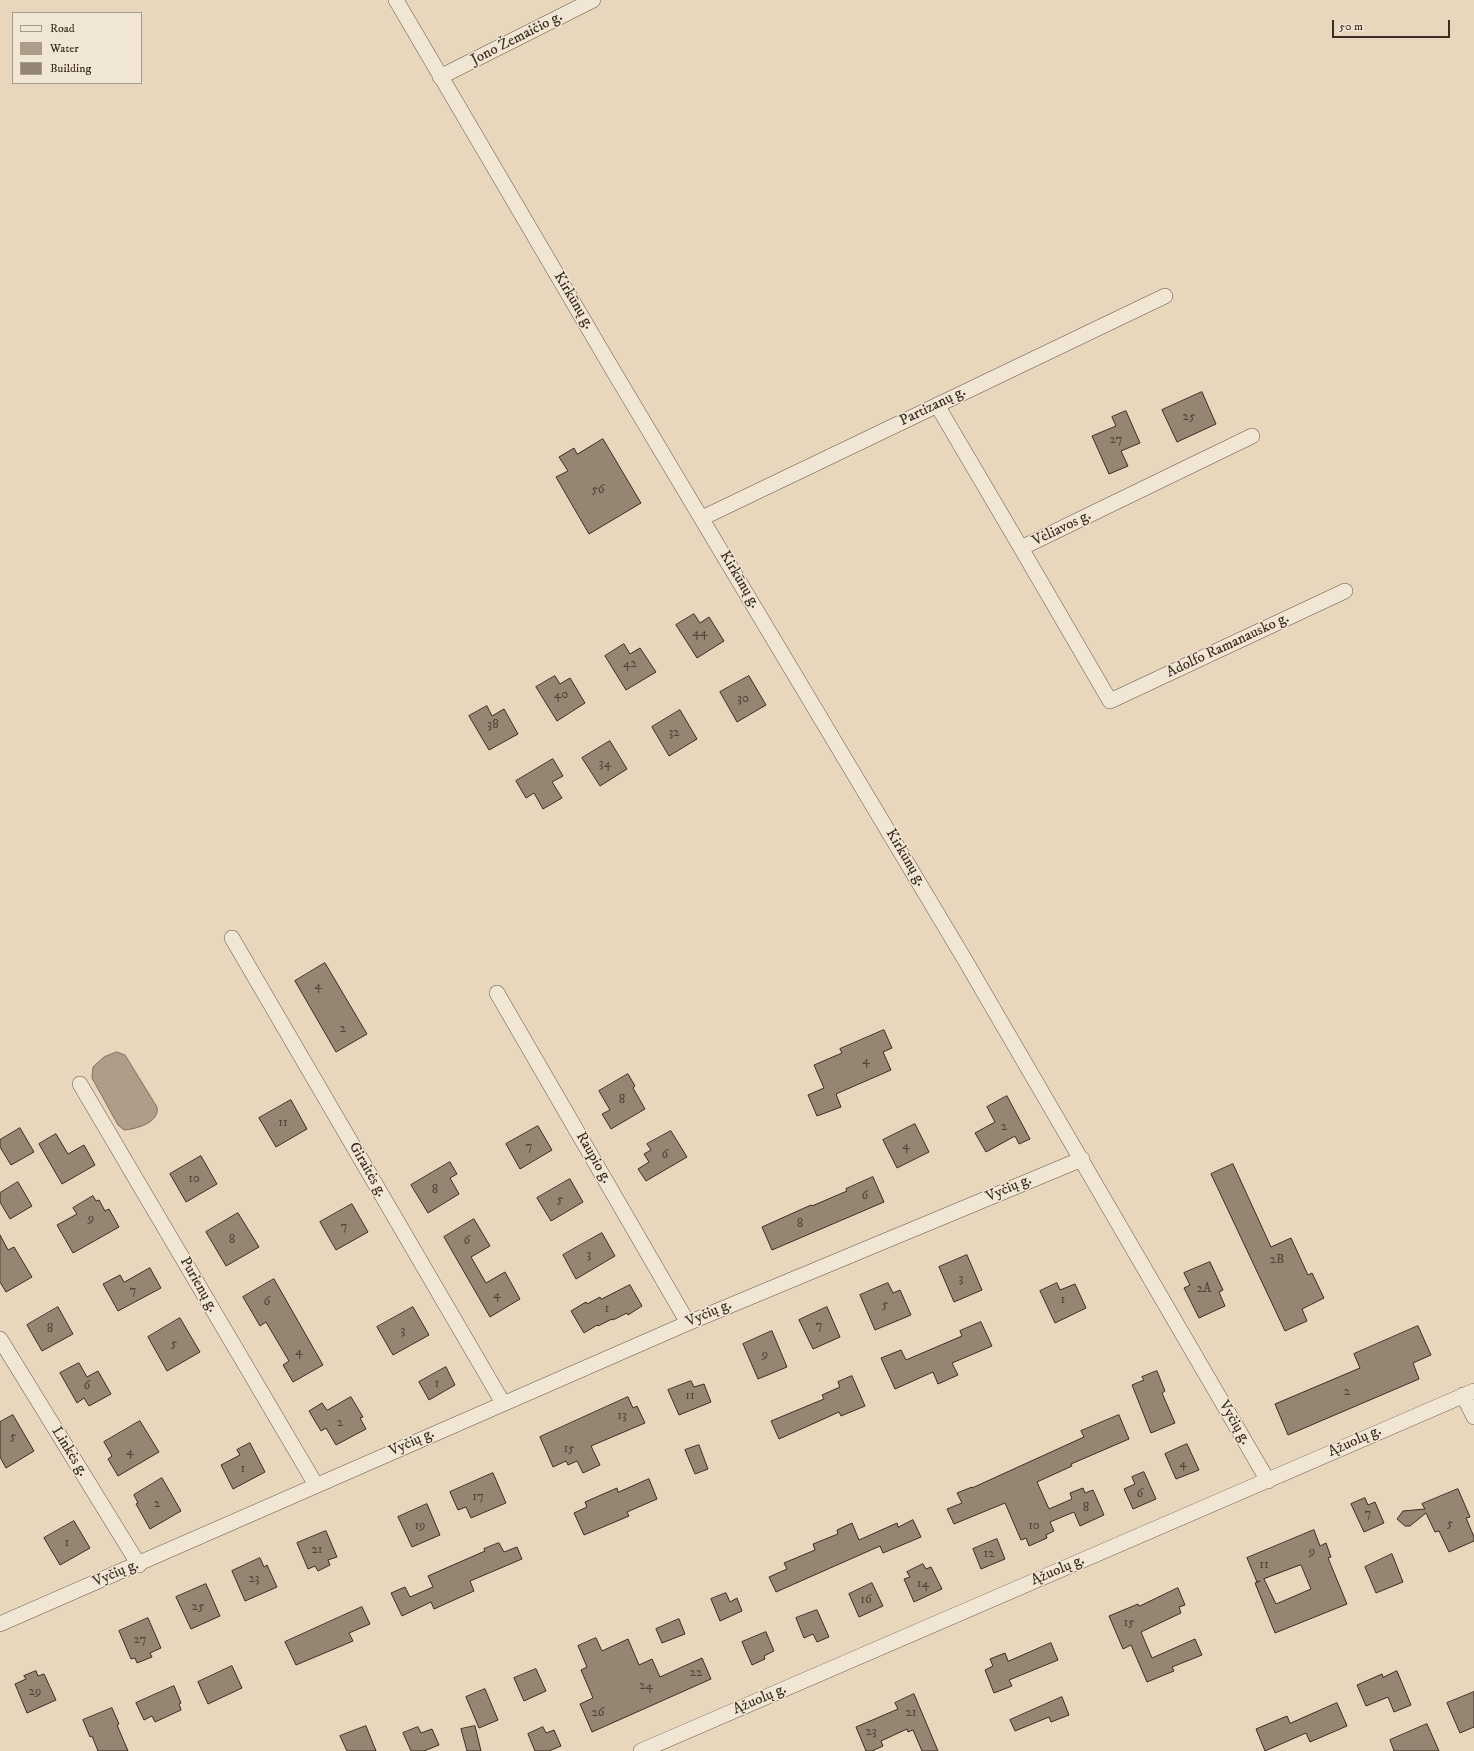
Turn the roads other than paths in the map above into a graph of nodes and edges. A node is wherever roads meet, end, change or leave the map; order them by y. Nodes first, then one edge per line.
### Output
1 (396, 0) edge
2 (593, 0) edge
3 (440, 77) junction
4 (1165, 296) dead end
5 (937, 405) junction
6 (1252, 436) dead end
7 (702, 518) junction
8 (1021, 548) junction
9 (1345, 591) dead end
10 (232, 938) dead end
11 (497, 993) dead end
12 (80, 1084) dead end
13 (1082, 1159) junction
14 (688, 1323) junction
15 (0, 1339) edge
16 (1469, 1393) edge
17 (503, 1403) junction
18 (1474, 1417) edge
19 (1268, 1481) junction
20 (316, 1485) junction
21 (139, 1565) junction
22 (0, 1624) edge
23 (641, 1751) edge

1 - 3 street, Kirkūnų g.
2 - 3 street, Jono Žemaičio g.
3 - 7 street, Kirkūnų g.
4 - 5 street, Partizanų g.
5 - 7 street, Partizanų g.
5 - 8 street, Vėliavos g.
6 - 8 street, Vėliavos g.
7 - 13 street, Kirkūnų g.
8 - 9 street, Adolfo Ramanausko g.
10 - 17 street, Giraitės g.
11 - 14 street, Raupio g.
12 - 20 street, Purienų g.
13 - 14 street, Vyčių g.
13 - 19 street, Vyčių g.
14 - 17 street, Vyčių g.
15 - 21 street, Linkės g.
16 - 18 street
16 - 19 street, Ąžuolų g.
17 - 20 street, Vyčių g.
19 - 23 street, Ąžuolų g.
20 - 21 street, Vyčių g.
21 - 22 street, Vyčių g.

